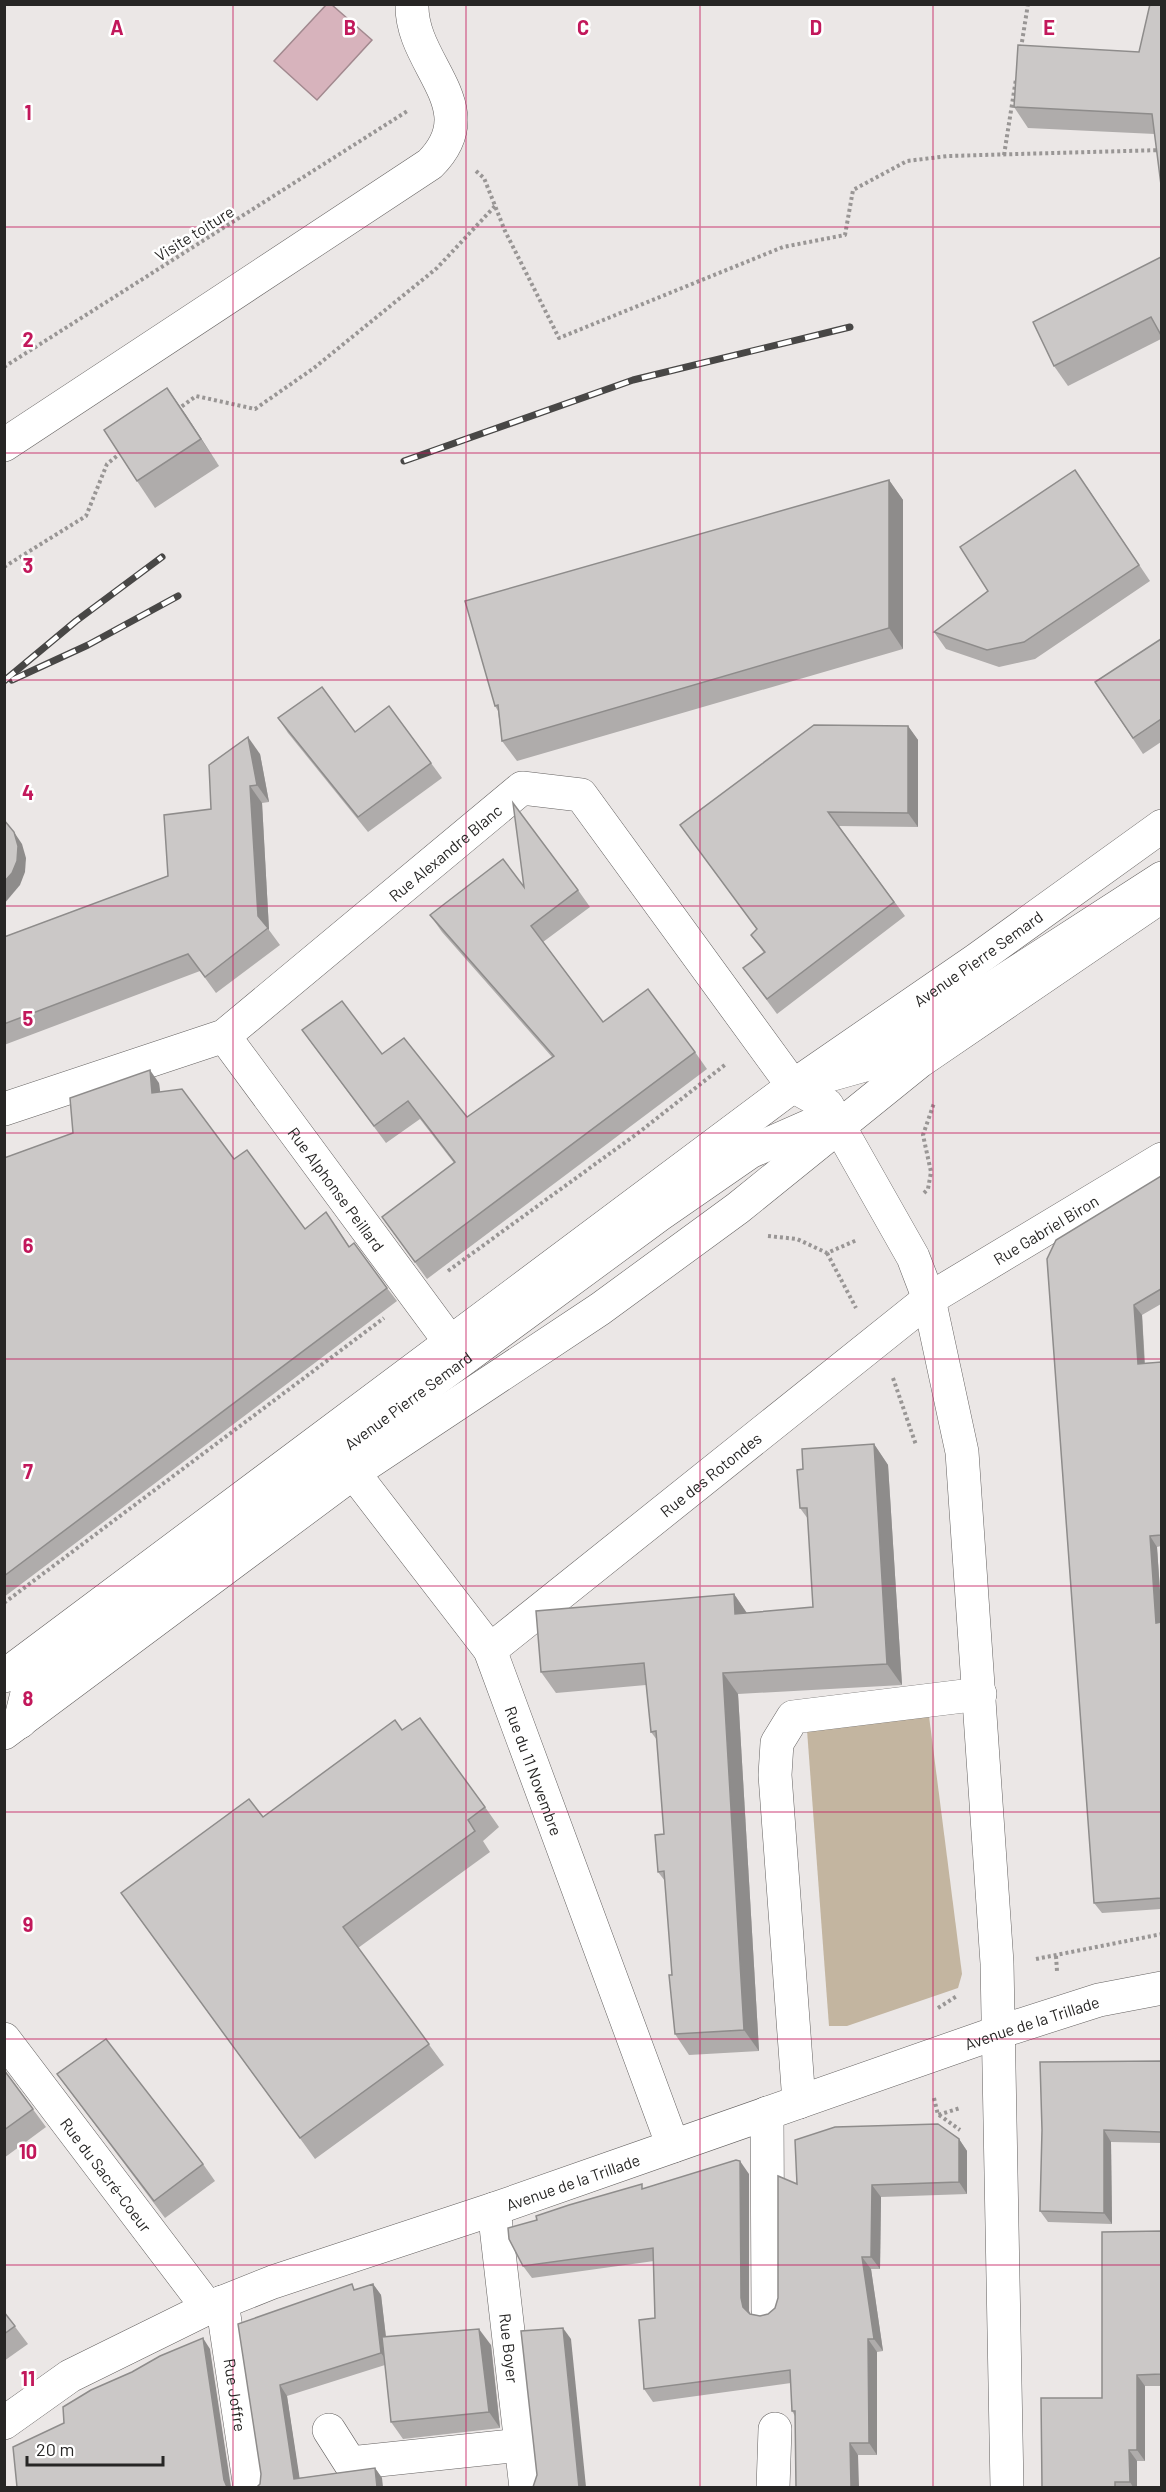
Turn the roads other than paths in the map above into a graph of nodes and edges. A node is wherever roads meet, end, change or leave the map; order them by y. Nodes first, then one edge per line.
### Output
1 (412, 4) edge
2 (4, 445) edge
3 (1161, 826) edge
4 (1161, 878) edge
5 (1161, 896) edge
6 (224, 1036) junction
7 (793, 1086) junction
8 (4, 1109) edge
9 (838, 1129) junction
10 (1161, 1159) edge
11 (929, 1299) junction
12 (450, 1342) junction
13 (339, 1453) junction
14 (490, 1650) junction
15 (4, 1676) edge
16 (980, 1694) junction
17 (12, 1727) edge
18 (1161, 1988) edge
19 (999, 2032) junction
20 (4, 2039) edge
21 (799, 2102) junction
22 (767, 2113) junction
23 (673, 2146) junction
24 (494, 2209) junction
25 (215, 2305) junction
26 (768, 2310) dead end
27 (4, 2423) edge
28 (775, 2429) dead end
29 (329, 2430) dead end
30 (521, 2445) junction
31 (250, 2487) edge
32 (526, 2487) edge
33 (773, 2487) edge
34 (1007, 2487) edge

1 - 2 street
3 - 7 street, Avenue Pierre Semard
4 - 7 street, Avenue Pierre Semard
5 - 9 street, Avenue Pierre Semard
6 - 7 street, Rue Alexandre Blanc
6 - 8 street, Rue Alexandre Blanc
6 - 12 street, Rue Alphonse Peillard
7 - 9 street
7 - 12 street, Avenue Pierre Semard
9 - 11 street
9 - 13 street, Avenue Pierre Semard
10 - 11 street, Rue Gabriel Biron
11 - 14 street, Rue des Rotondes
11 - 16 street
12 - 13 street, Avenue Pierre Semard
13 - 14 street, Rue du 11 Novembre
13 - 15 street, Avenue Pierre Semard
13 - 17 street, Avenue Pierre Semard
14 - 23 street, Rue du 11 Novembre
16 - 19 street
16 - 21 street
18 - 19 street, Avenue de la Trillade
19 - 21 street, Avenue de la Trillade
19 - 34 street
20 - 25 street, Rue du Sacré-Coeur
21 - 22 street, Avenue de la Trillade
22 - 23 street, Avenue de la Trillade
22 - 26 street
23 - 24 street, Avenue de la Trillade
24 - 25 street, Avenue de la Trillade
24 - 30 street, Rue Boyer
25 - 27 street, Avenue de la Trillade
25 - 31 street, Rue Joffre
28 - 33 street
29 - 30 street
30 - 32 street, Rue Boyer

